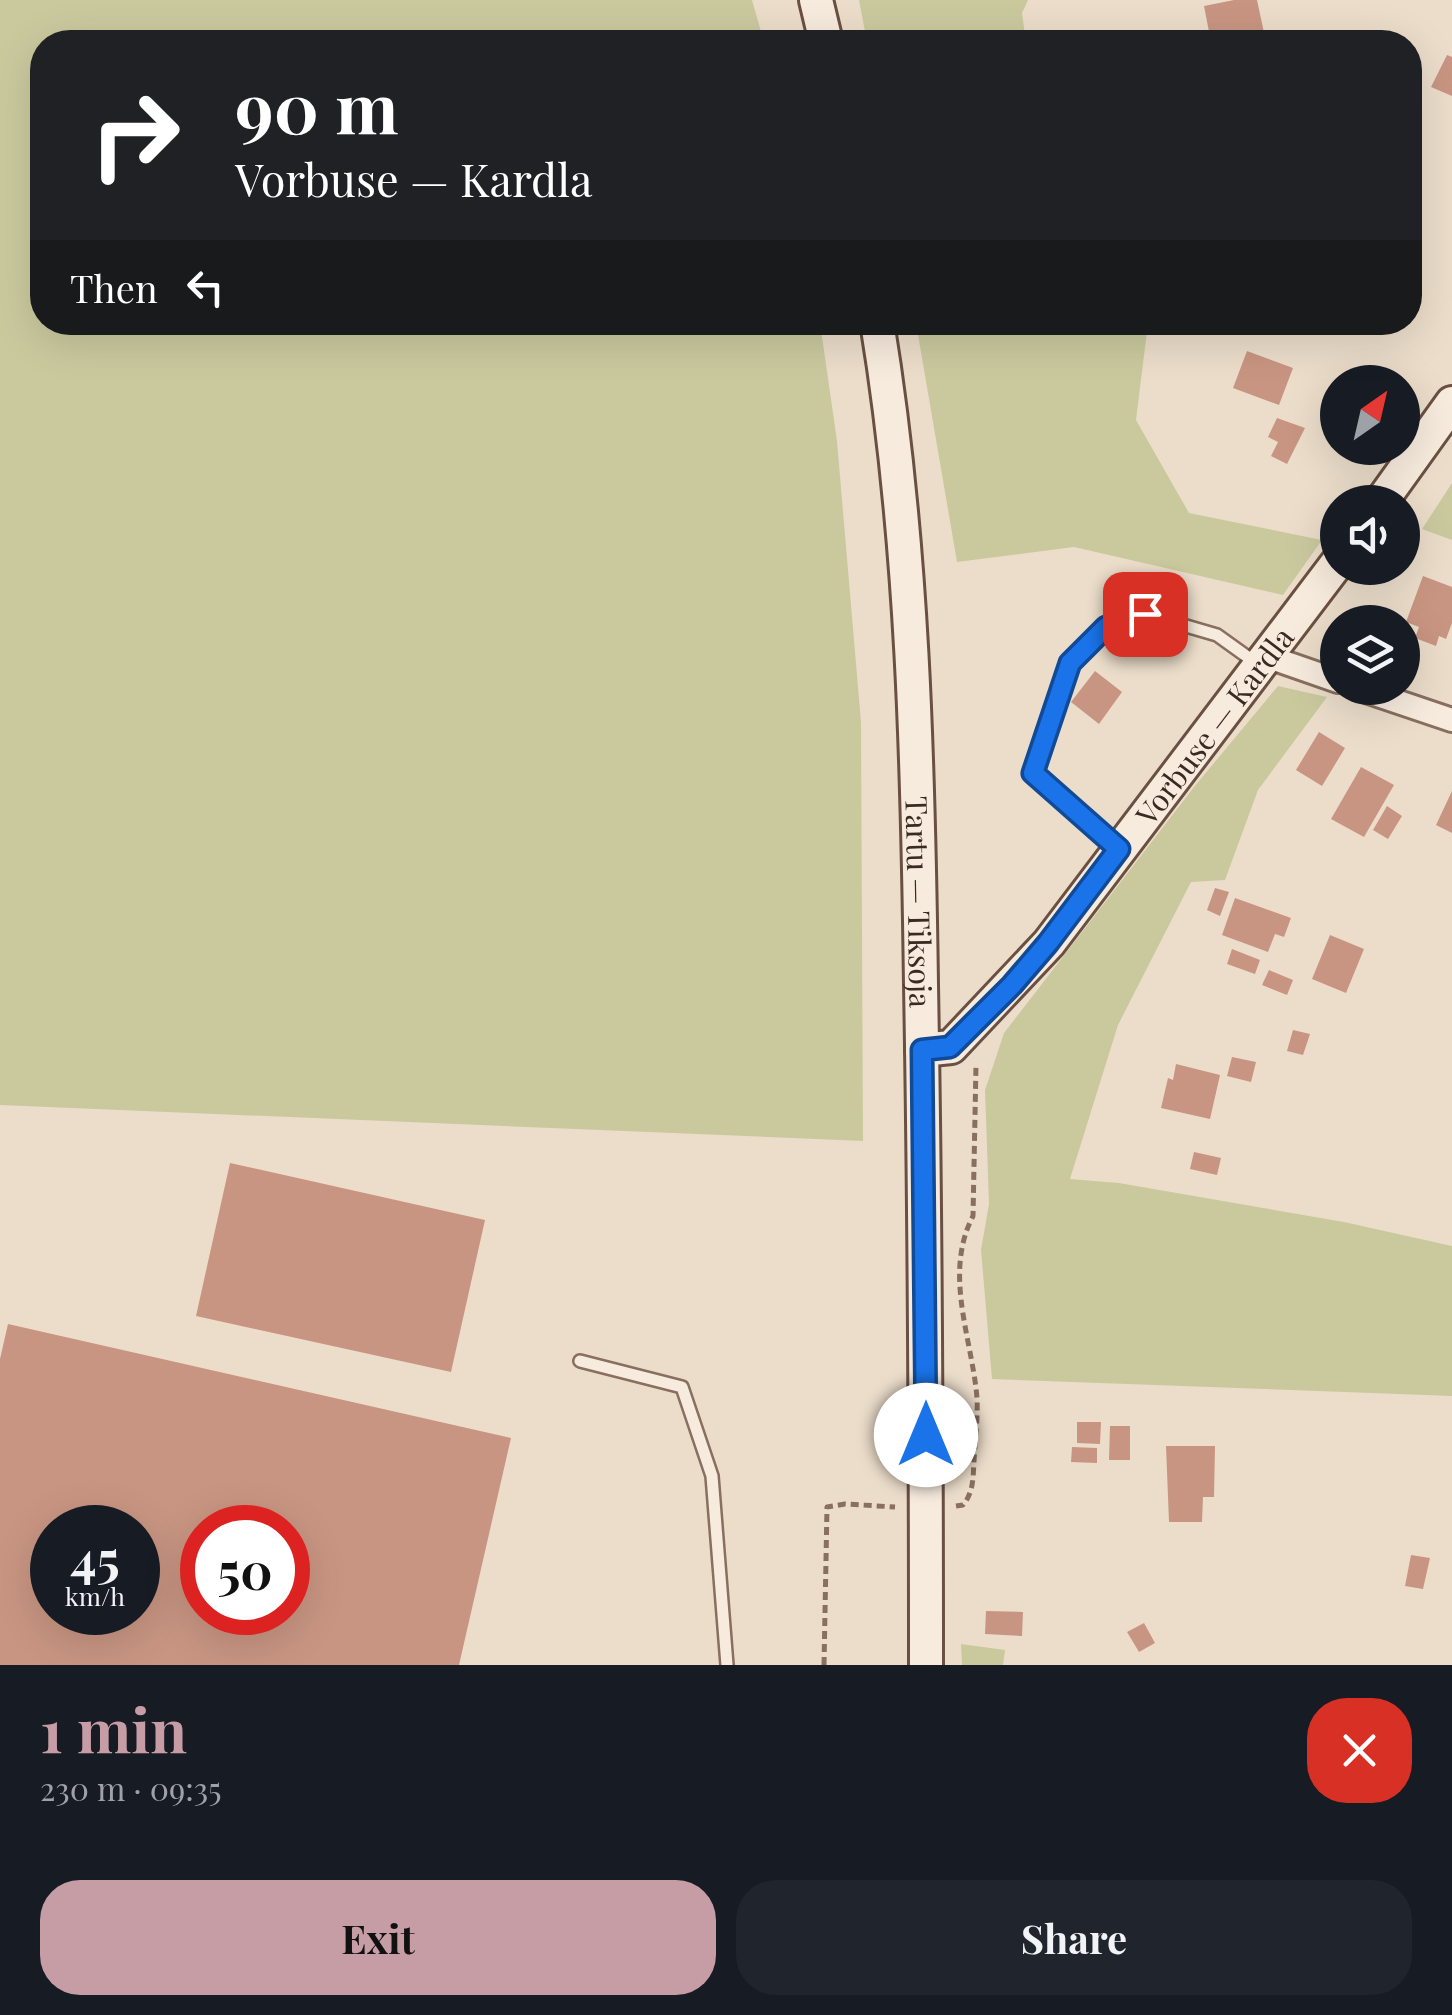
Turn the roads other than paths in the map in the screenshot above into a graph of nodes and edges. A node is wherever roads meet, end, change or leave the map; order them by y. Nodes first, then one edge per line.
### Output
1 (816, 0) edge
2 (823, 30) edge
3 (879, 335) edge
4 (1452, 403) edge
5 (1393, 485) edge
6 (1320, 585) edge
7 (1262, 661) junction
8 (1320, 676) edge
9 (1408, 705) edge
10 (1452, 720) edge
11 (1119, 849) junction
12 (922, 1050) junction
13 (580, 1361) dead end
14 (727, 1665) edge
15 (926, 1665) edge

1 - 2 main road
3 - 12 main road, Tartu — Tiksoja
4 - 5 main road
6 - 7 main road, Vorbuse — Kardla
7 - 8 street
7 - 11 main road, Vorbuse — Kardla
7 - 11 lane
9 - 10 street
11 - 12 main road, Vorbuse — Kardla
12 - 15 main road, Tartu — Tiksoja
13 - 14 lane

